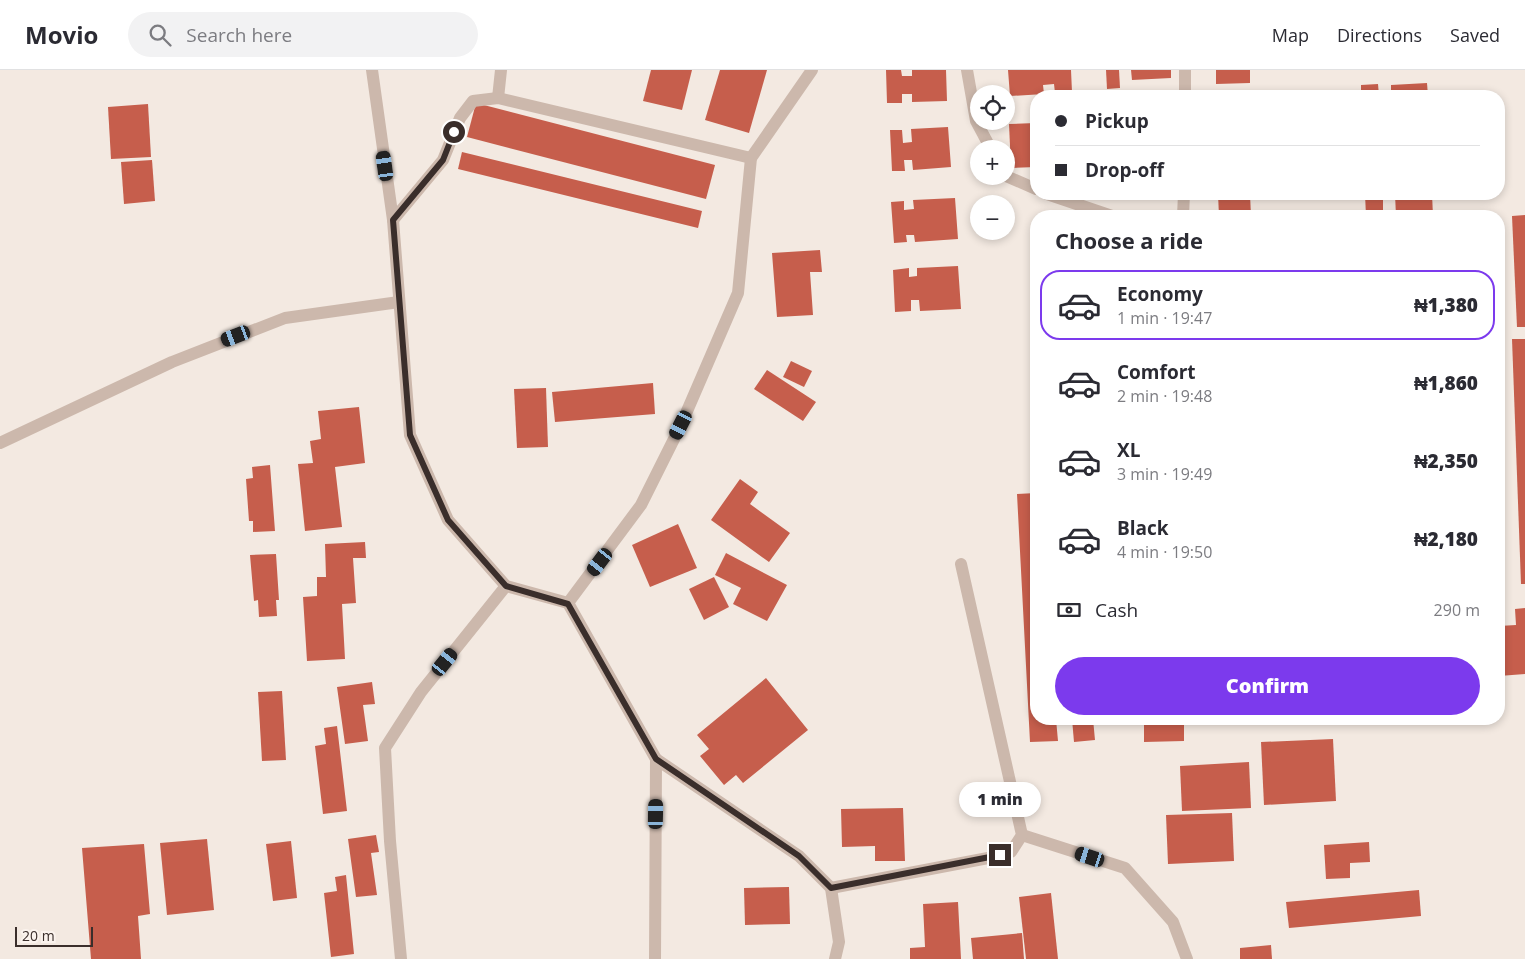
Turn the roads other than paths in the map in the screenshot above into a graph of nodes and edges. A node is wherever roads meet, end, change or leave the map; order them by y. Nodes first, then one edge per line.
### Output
1 (372, 70) edge
2 (501, 70) edge
3 (812, 70) edge
4 (967, 70) edge
5 (1185, 70) edge
6 (1185, 90) edge
7 (498, 98) junction
8 (986, 140) edge
9 (751, 158) junction
10 (1015, 180) edge
11 (1030, 186) edge
12 (1065, 200) edge
13 (1094, 210) edge
14 (393, 220) junction
15 (399, 302) junction
16 (0, 443) edge
17 (961, 564) dead end
18 (506, 586) junction
19 (568, 604) junction
20 (656, 759) junction
21 (1022, 835) junction
22 (831, 888) junction
23 (401, 959) edge
24 (655, 959) edge
25 (835, 959) edge
26 (1187, 959) edge

1 - 14 street
2 - 7 street
3 - 9 street
4 - 8 street
5 - 6 street
7 - 9 street
7 - 14 street
9 - 19 street
10 - 11 street
12 - 13 street
14 - 15 street
15 - 16 street
15 - 18 street
17 - 21 street
18 - 19 street
18 - 23 street
19 - 20 street
20 - 22 street
20 - 24 street
21 - 22 street
21 - 26 street
22 - 25 street

